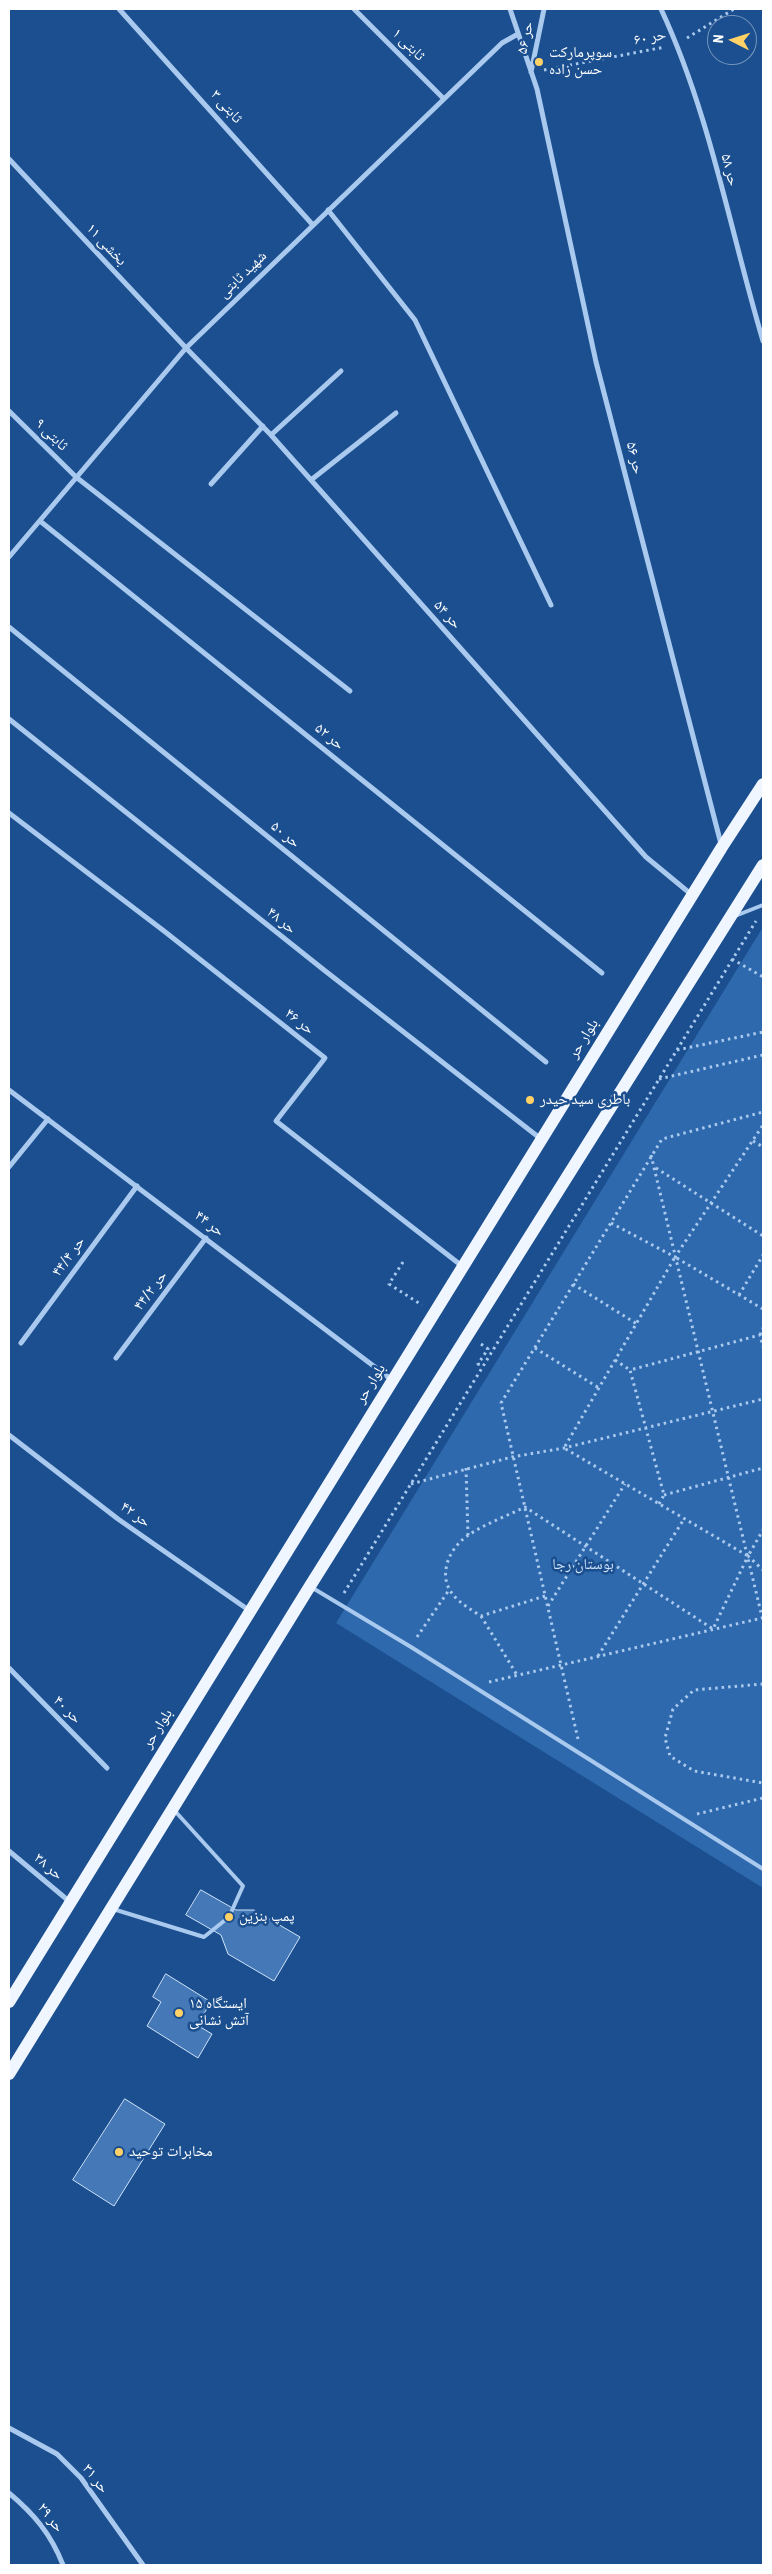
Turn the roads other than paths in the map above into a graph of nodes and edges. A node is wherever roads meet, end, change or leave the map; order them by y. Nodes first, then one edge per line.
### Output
1 (119, 9) edge
2 (354, 9) edge
3 (510, 9) edge
4 (544, 9) edge
5 (661, 9) edge
6 (518, 34) junction
7 (531, 73) junction
8 (444, 99) junction
9 (9, 159) edge
10 (328, 210) junction
11 (312, 224) junction
12 (763, 341) edge
13 (186, 348) junction
14 (341, 372) dead end
15 (9, 411) edge
16 (396, 413) dead end
17 (263, 426) junction
18 (271, 435) junction
19 (76, 477) junction
20 (311, 480) junction
21 (211, 484) dead end
22 (40, 521) junction
23 (9, 545) edge
24 (15, 550) junction
25 (9, 557) edge
26 (551, 605) dead end
27 (9, 627) edge
28 (350, 692) dead end
29 (9, 719) edge
30 (763, 784) edge
31 (9, 813) edge
32 (722, 847) junction
33 (763, 865) edge
34 (692, 895) junction
35 (763, 906) edge
36 (730, 918) junction
37 (602, 973) dead end
38 (546, 1062) dead end
39 (9, 1090) edge
40 (48, 1119) junction
41 (541, 1139) junction
42 (9, 1167) edge
43 (137, 1186) junction
44 (206, 1238) junction
45 (462, 1266) junction
46 (21, 1343) dead end
47 (116, 1358) dead end
48 (392, 1380) junction
49 (9, 1435) edge
50 (310, 1586) junction
51 (250, 1611) junction
52 (9, 1668) edge
53 (107, 1768) dead end
54 (173, 1809) junction
55 (9, 1852) edge
56 (763, 1869) edge
57 (70, 1903) junction
58 (111, 1908) junction
59 (9, 2002) edge
60 (9, 2074) edge
61 (9, 2428) edge
62 (9, 2493) edge
63 (63, 2565) edge
64 (143, 2565) edge

1 - 11 street, ثابتی ۳
2 - 8 street, ثابتی ۱
3 - 6 street, حر ۵۶
4 - 7 street, حر ۵۶
5 - 12 street, حر ۵۸
6 - 7 street, حر ۵۶
6 - 8 street, شهید ثابتی
7 - 32 street, حر ۵۶
8 - 10 street, شهید ثابتی
9 - 13 street, بخشی ۱۱
10 - 11 street, شهید ثابتی
10 - 26 street
11 - 13 street, شهید ثابتی
13 - 17 street, حر ۵۴
13 - 19 street, شهید ثابتی
14 - 18 street
15 - 19 street, ثابتی ۹
16 - 20 street
17 - 18 street, حر ۵۴
17 - 21 street
18 - 20 street, حر ۵۴
19 - 22 street, شهید ثابتی
19 - 28 street, ثابتی ۹
20 - 34 street, حر ۵۴
22 - 24 street, شهید ثابتی
22 - 37 street, حر ۵۲
23 - 24 street
24 - 25 street, شهید ثابتی
27 - 38 street, حر ۵۰
29 - 41 street, حر ۴۸
30 - 32 main road, بلوار حر
31 - 45 street, حر ۴۶
32 - 34 main road, بلوار حر
33 - 36 main road
34 - 41 main road, بلوار حر
35 - 36 lane
36 - 50 main road
39 - 40 street, حر ۴۴
40 - 42 street
40 - 43 street, حر ۴۴
41 - 45 main road, بلوار حر
43 - 44 street, حر ۴۴
43 - 46 street, حر ۴۴/۴
44 - 47 street, حر ۴۴/۲
44 - 48 street, حر ۴۴
45 - 48 main road, بلوار حر
48 - 51 main road, بلوار حر
49 - 51 street, حر ۴۲
50 - 54 main road
50 - 56 lane
51 - 57 main road, بلوار حر
52 - 53 street, حر ۴۰
54 - 58 main road
54 - 58 lane
55 - 57 street, حر ۳۸
57 - 59 main road, بلوار حر
58 - 60 main road
61 - 64 street, حر ۳۱
62 - 63 street, حر ۲۹

